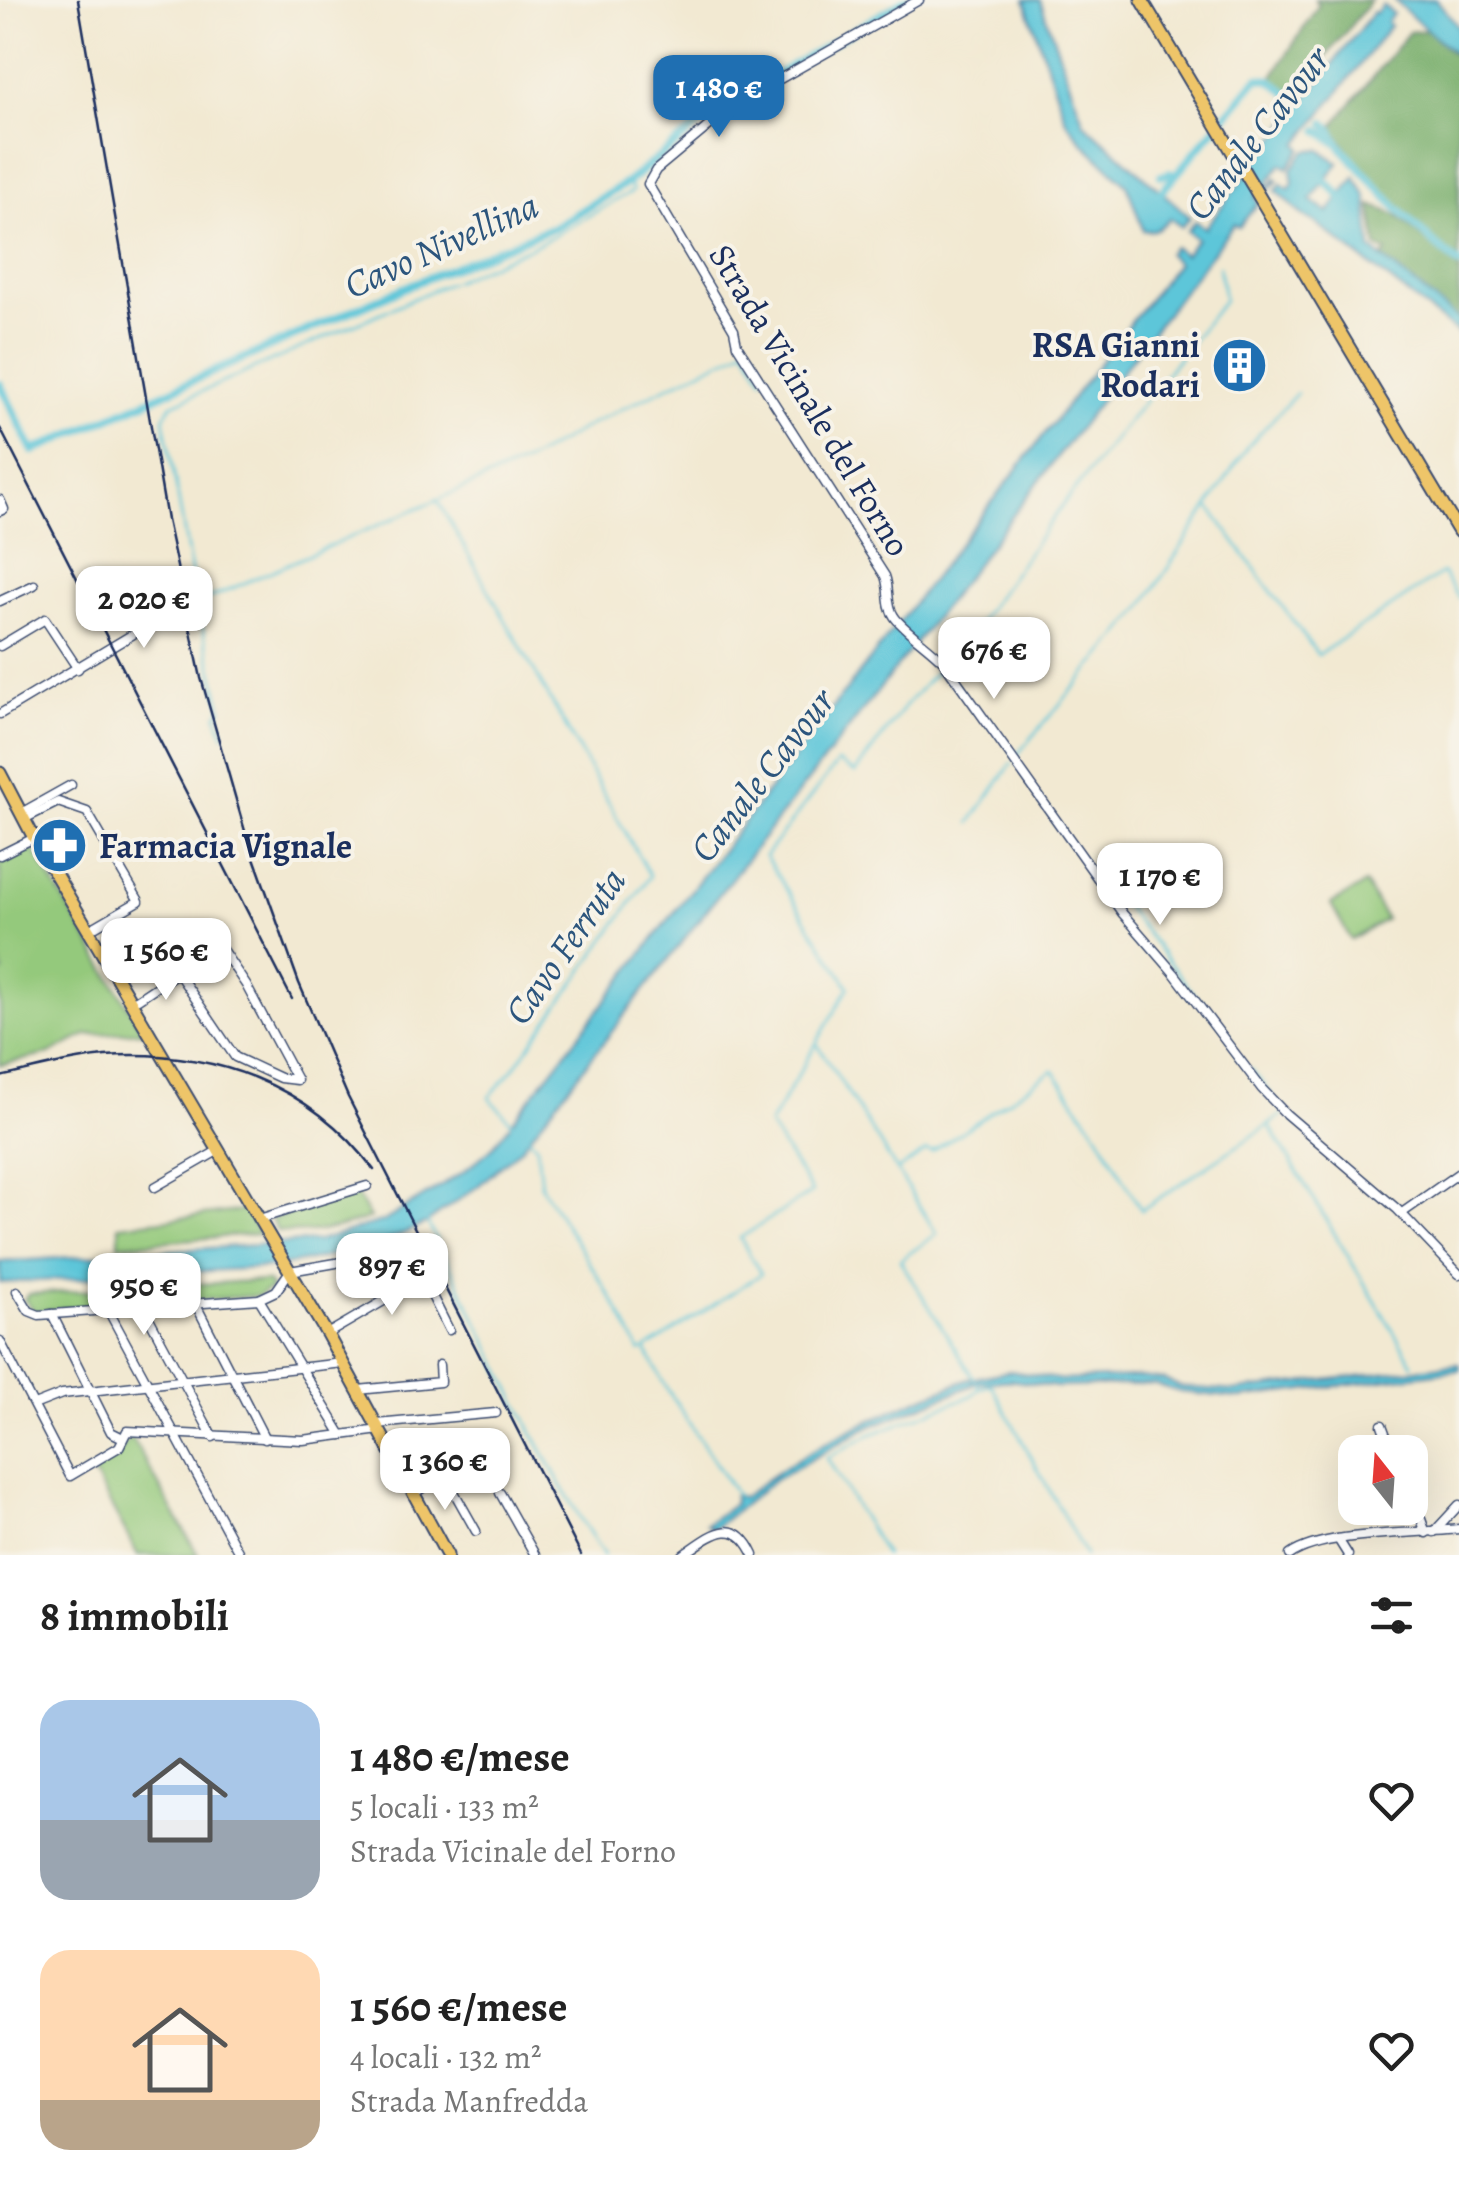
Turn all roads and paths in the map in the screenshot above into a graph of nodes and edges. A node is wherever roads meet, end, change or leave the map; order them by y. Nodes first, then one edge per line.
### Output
1 (919, 0) edge
2 (1142, 0) edge
3 (1459, 532) edge
4 (34, 586) dead end
5 (197, 597) dead end
6 (0, 602) edge
7 (0, 646) edge
8 (78, 669) junction
9 (0, 714) edge
10 (0, 773) edge
11 (72, 785) dead end
12 (22, 816) junction
13 (34, 838) junction
14 (0, 855) edge
15 (90, 930) junction
16 (156, 939) dead end
17 (178, 972) junction
18 (132, 1002) junction
19 (218, 1150) junction
20 (1458, 1175) edge
21 (368, 1186) dead end
22 (155, 1187) dead end
23 (1402, 1213) junction
24 (258, 1219) junction
25 (398, 1244) dead end
26 (289, 1270) junction
27 (1459, 1274) edge
28 (17, 1291) dead end
29 (259, 1299) junction
30 (194, 1303) junction
31 (142, 1306) junction
32 (107, 1308) junction
33 (52, 1314) junction
34 (449, 1330) dead end
35 (327, 1334) junction
36 (0, 1341) edge
37 (343, 1363) junction
38 (439, 1365) dead end
39 (300, 1368) junction
40 (232, 1374) junction
41 (180, 1381) junction
42 (146, 1385) junction
43 (92, 1390) junction
44 (358, 1390) junction
45 (34, 1405) junction
46 (496, 1413) dead end
47 (1382, 1424) dead end
48 (379, 1427) junction
49 (174, 1434) junction
50 (342, 1435) junction
51 (1386, 1435) edge
52 (213, 1436) junction
53 (123, 1438) junction
54 (265, 1439) junction
55 (414, 1493) junction
56 (500, 1493) dead end
57 (1459, 1505) edge
58 (1427, 1525) edge
59 (1459, 1529) edge
60 (476, 1531) dead end
61 (1430, 1532) junction
62 (1338, 1540) junction
63 (240, 1555) edge
64 (447, 1555) edge
65 (534, 1555) edge
66 (683, 1555) edge
67 (754, 1555) edge
68 (1290, 1555) edge
69 (1348, 1555) edge

1 - 23 street, Strada Vicinale del Forno
2 - 3 main road
4 - 6 street
5 - 8 street
7 - 8 street
8 - 9 street
10 - 12 main road
11 - 12 street
12 - 13 main road
12 - 15 street
13 - 14 street
13 - 15 main road
15 - 18 main road
16 - 17 street
17 - 17 street
17 - 18 street
18 - 19 main road
19 - 22 street
19 - 24 main road
20 - 23 street
21 - 24 street
23 - 27 street, Strada Vicinale del Forno
24 - 26 main road
25 - 26 street
26 - 29 street
26 - 35 main road
28 - 33 street
29 - 30 street
29 - 39 street
30 - 31 street
30 - 40 street
31 - 32 street
31 - 41 street
32 - 33 street
32 - 42 street
33 - 43 street
34 - 35 street
35 - 37 main road
36 - 45 street
37 - 39 street
37 - 44 main road
38 - 44 street
39 - 40 street
39 - 50 street
40 - 41 street
40 - 54 street
41 - 42 street
41 - 52 street
42 - 43 street
42 - 49 street
43 - 45 street
43 - 53 street
44 - 48 main road
45 - 53 street
46 - 48 street
47 - 51 street
48 - 50 street
48 - 55 main road
49 - 52 street
49 - 53 street
49 - 63 street
50 - 54 street
52 - 54 street
55 - 60 street
55 - 64 main road
56 - 65 street
57 - 61 street
58 - 61 street
59 - 61 street
61 - 62 street
62 - 68 street
62 - 69 street
66 - 67 street

